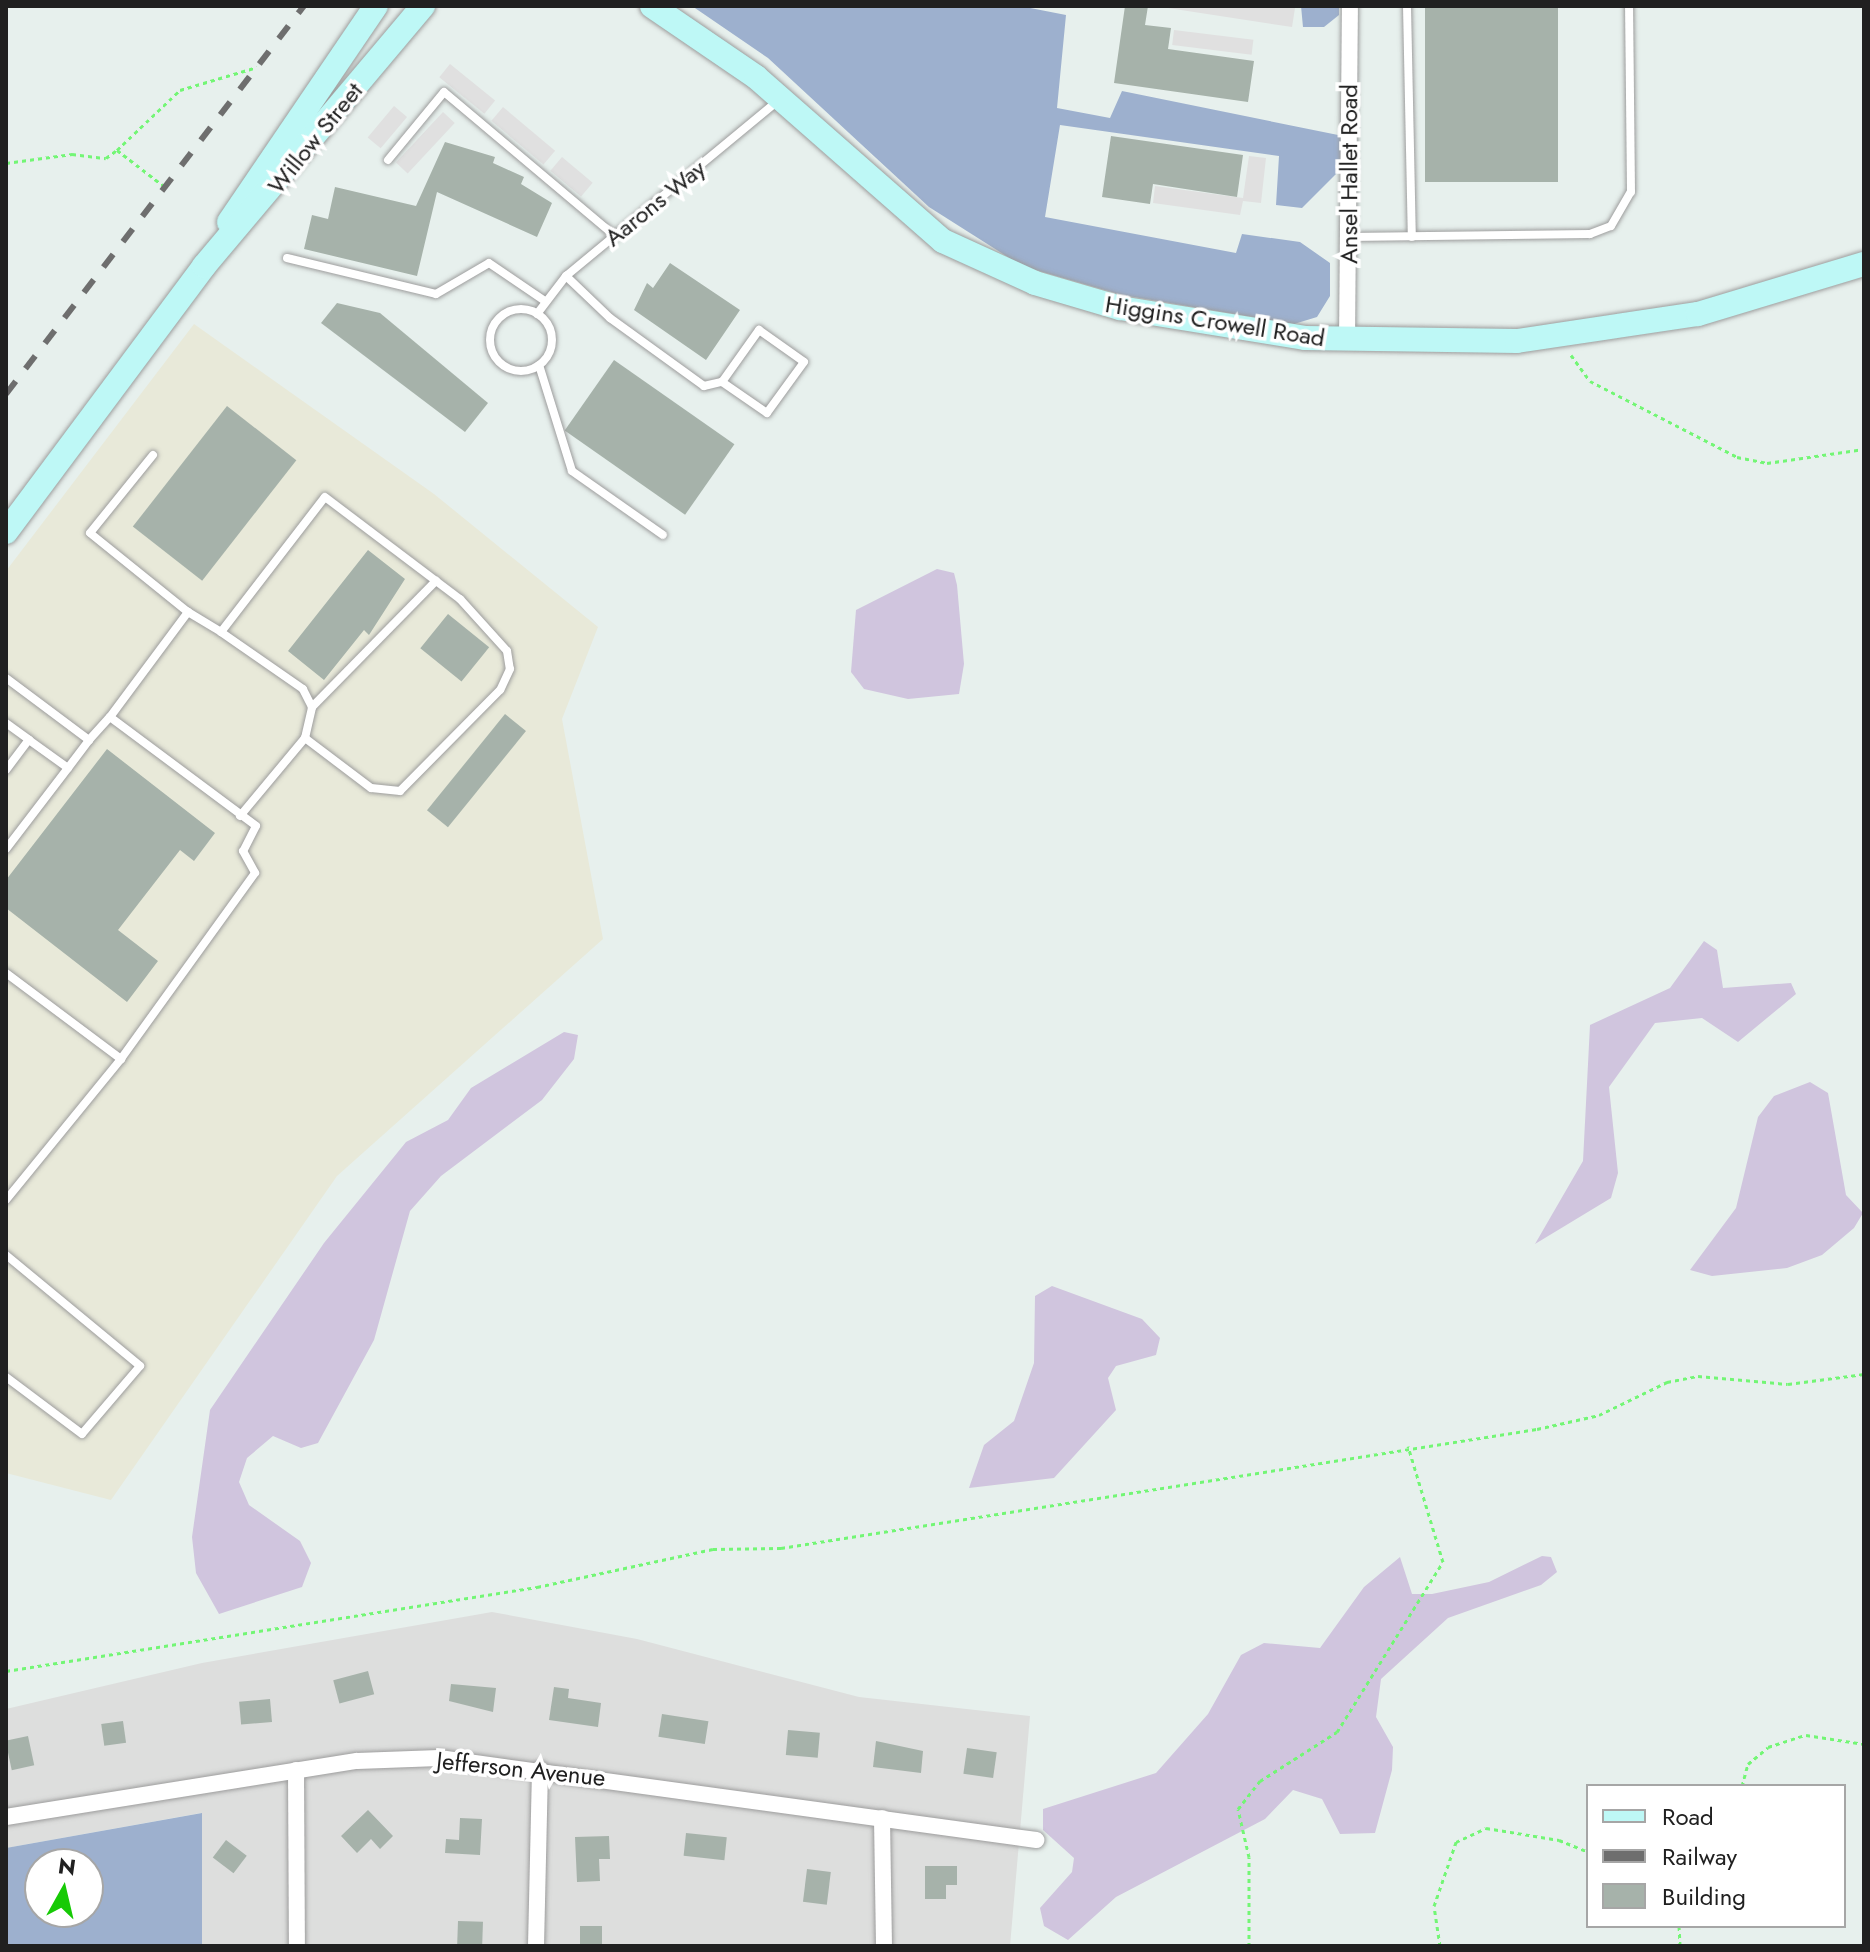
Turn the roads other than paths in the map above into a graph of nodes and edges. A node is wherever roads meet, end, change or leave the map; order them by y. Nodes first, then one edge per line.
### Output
1 (376, 6) edge
2 (423, 6) edge
3 (652, 6) edge
4 (1350, 6) edge
5 (1407, 6) edge
6 (1629, 6) edge
7 (781, 99) junction
8 (388, 160) dead end
9 (615, 236) junction
10 (1349, 237) junction
11 (1412, 237) junction
12 (287, 258) dead end
13 (1864, 264) edge
14 (204, 266) junction
15 (566, 276) junction
16 (545, 301) junction
17 (537, 314) junction
18 (1347, 341) junction
19 (539, 365) junction
20 (722, 382) junction
21 (153, 455) dead end
22 (6, 532) edge
23 (663, 535) dead end
24 (436, 581) junction
25 (188, 612) junction
26 (221, 632) junction
27 (6, 678) edge
28 (312, 707) junction
29 (110, 717) junction
30 (6, 723) edge
31 (305, 738) junction
32 (29, 740) junction
33 (89, 740) junction
34 (6, 750) edge
35 (16, 758) junction
36 (68, 768) junction
37 (6, 770) edge
38 (240, 816) junction
39 (6, 849) edge
40 (6, 973) edge
41 (121, 1059) junction
42 (6, 1200) edge
43 (6, 1255) edge
44 (6, 1377) edge
45 (540, 1769) junction
46 (296, 1770) junction
47 (6, 1817) edge
48 (882, 1818) junction
49 (1036, 1840) dead end
50 (297, 1946) edge
51 (536, 1946) edge
52 (884, 1946) edge

1 - 14 main road, Willow Street
2 - 14 main road, Willow Street
3 - 7 main road, Higgins Crowell Road
4 - 10 street, Ansel Hallet Road
5 - 11 lane
6 - 11 lane
7 - 9 lane, Aarons Way
7 - 18 main road, Higgins Crowell Road
8 - 9 lane
9 - 15 lane, Aarons Way
10 - 11 lane
10 - 18 street, Ansel Hallet Road
12 - 16 lane
13 - 18 main road, Higgins Crowell Road
14 - 22 main road, Willow Street
15 - 16 lane, Aarons Way
15 - 20 lane
16 - 17 lane, Aarons Way
17 - 19 lane
17 - 19 lane
19 - 23 lane
20 - 20 lane
21 - 25 lane
24 - 26 lane
24 - 28 lane
24 - 31 lane
25 - 26 lane
25 - 29 lane
26 - 28 lane
27 - 33 lane
28 - 31 lane
29 - 33 lane
29 - 38 lane
30 - 32 lane
31 - 38 lane
32 - 35 lane
32 - 36 lane
33 - 36 lane
34 - 35 lane
35 - 37 lane
36 - 39 lane
38 - 41 lane
40 - 41 lane
41 - 42 lane
43 - 44 lane
45 - 46 street, Jefferson Avenue
45 - 48 street, Jefferson Avenue
45 - 51 street
46 - 47 street, Jefferson Avenue
46 - 50 street
48 - 49 street, Jefferson Avenue
48 - 52 street

